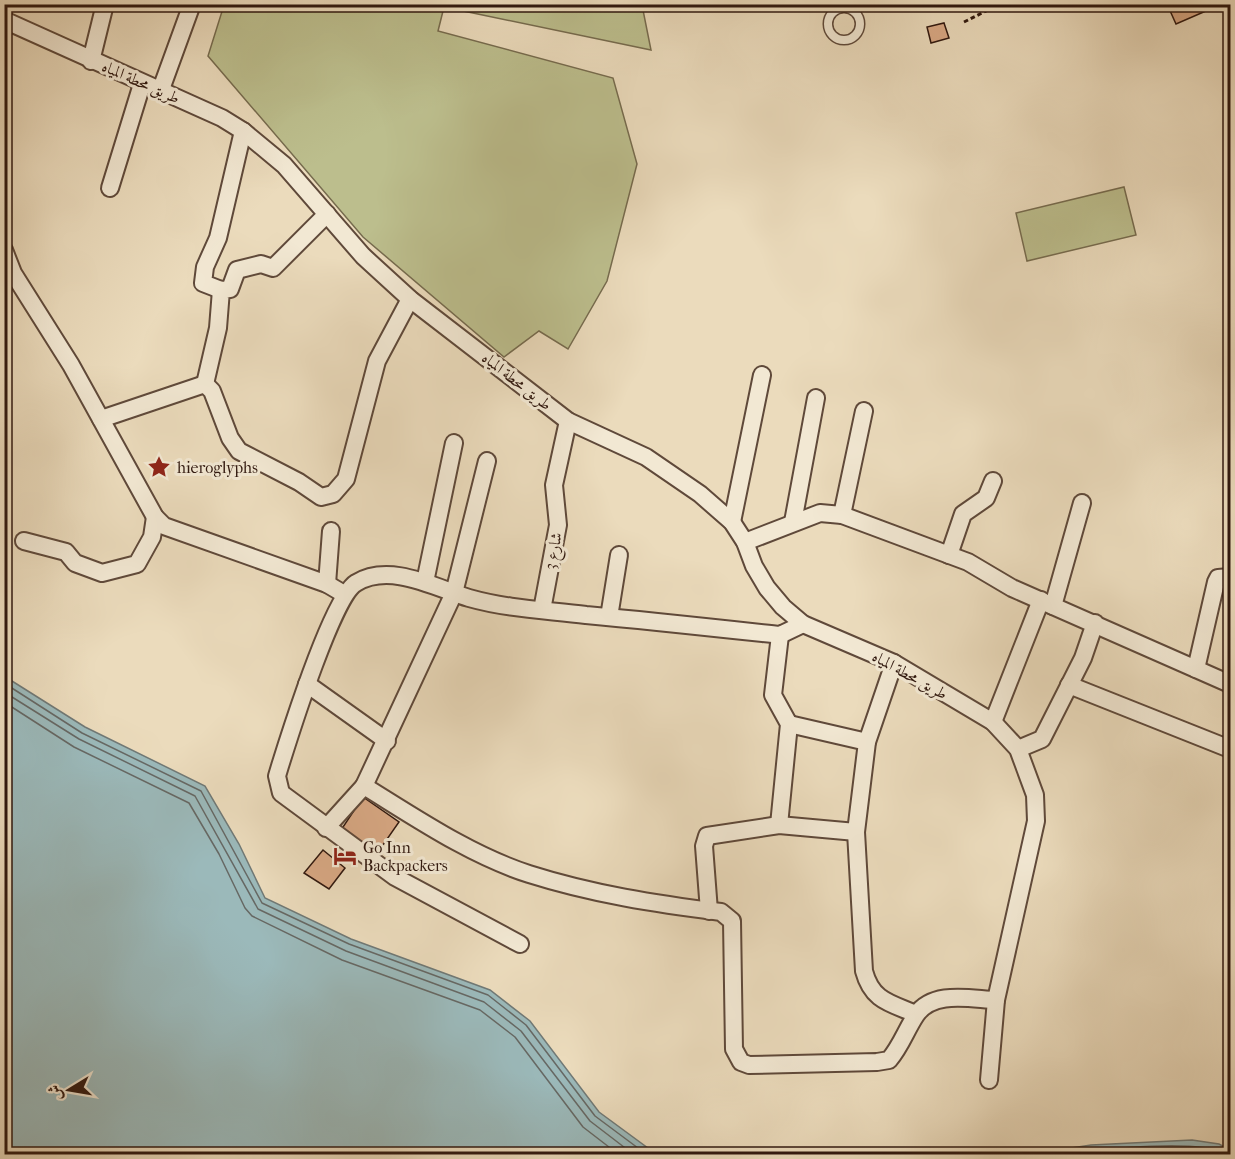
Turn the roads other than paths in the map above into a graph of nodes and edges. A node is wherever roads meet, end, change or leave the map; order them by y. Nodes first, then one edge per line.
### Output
1 (105, 4) edge
2 (192, 4) edge
3 (858, 4) edge
4 (857, 15) dead end
5 (4, 20) edge
6 (91, 61) junction
7 (142, 84) junction
8 (160, 92) junction
9 (243, 131) junction
10 (110, 188) dead end
11 (327, 214) junction
12 (4, 250) edge
13 (221, 290) junction
14 (410, 299) junction
15 (762, 375) dead end
16 (205, 384) junction
17 (816, 398) dead end
18 (864, 411) dead end
19 (101, 419) junction
20 (568, 421) junction
21 (454, 443) dead end
22 (488, 461) dead end
23 (993, 481) dead end
24 (1082, 503) dead end
25 (842, 515) junction
26 (155, 517) junction
27 (732, 522) junction
28 (794, 522) junction
29 (331, 531) dead end
30 (24, 541) dead end
31 (745, 542) junction
32 (619, 555) dead end
33 (950, 555) junction
34 (1230, 577) edge
35 (425, 582) junction
36 (327, 584) junction
37 (344, 594) junction
38 (454, 594) junction
39 (1047, 603) junction
40 (542, 610) junction
41 (609, 617) junction
42 (802, 624) junction
43 (1095, 624) junction
44 (780, 635) junction
45 (894, 663) junction
46 (1196, 669) junction
47 (308, 684) junction
48 (1230, 684) edge
49 (1069, 685) junction
50 (993, 722) junction
51 (789, 724) junction
52 (387, 741) junction
53 (867, 742) junction
54 (1017, 749) junction
55 (1230, 749) edge
56 (364, 786) junction
57 (779, 825) junction
58 (326, 828) junction
59 (856, 832) junction
60 (708, 910) junction
61 (520, 944) dead end
62 (996, 1000) junction
63 (916, 1014) junction
64 (989, 1080) dead end

1 - 6 street
2 - 8 street
3 - 4 lane
5 - 6 street, طريق محطة المياه
6 - 7 street, طريق محطة المياه
7 - 8 street, طريق محطة المياه
7 - 10 street
8 - 9 street, طريق محطة المياه
9 - 11 street, طريق محطة المياه
9 - 13 street
11 - 13 street
11 - 14 street, طريق محطة المياه
12 - 19 street
13 - 16 street
14 - 16 street
14 - 20 street, طريق محطة المياه
15 - 27 street
16 - 19 street
17 - 28 street
18 - 25 street
19 - 26 street
20 - 27 street, طريق محطة المياه
20 - 40 street, شارع 3
21 - 35 street
22 - 38 street
23 - 33 street
24 - 39 street
25 - 28 street
25 - 33 street
26 - 30 street
26 - 36 street
27 - 31 street, طريق محطة المياه
28 - 31 street
29 - 36 street
31 - 42 street, طريق محطة المياه
32 - 41 street
33 - 39 street
34 - 46 street
35 - 37 street
35 - 38 street
36 - 37 street
37 - 47 street
38 - 40 street
38 - 52 street
39 - 43 street
39 - 50 street
40 - 41 street
41 - 44 street
42 - 44 street
42 - 45 street, طريق محطة المياه
43 - 46 street
43 - 49 street
44 - 51 street
45 - 50 street, طريق محطة المياه
45 - 53 street
46 - 48 street
47 - 52 street
47 - 58 street
49 - 54 street
49 - 55 street
50 - 54 street, طريق محطة المياه
51 - 53 street
51 - 57 street
52 - 56 street
53 - 59 street
54 - 62 street
56 - 58 street
56 - 60 street
57 - 59 street
57 - 60 street
58 - 61 street
59 - 63 street
60 - 63 street
62 - 63 street
62 - 64 street

